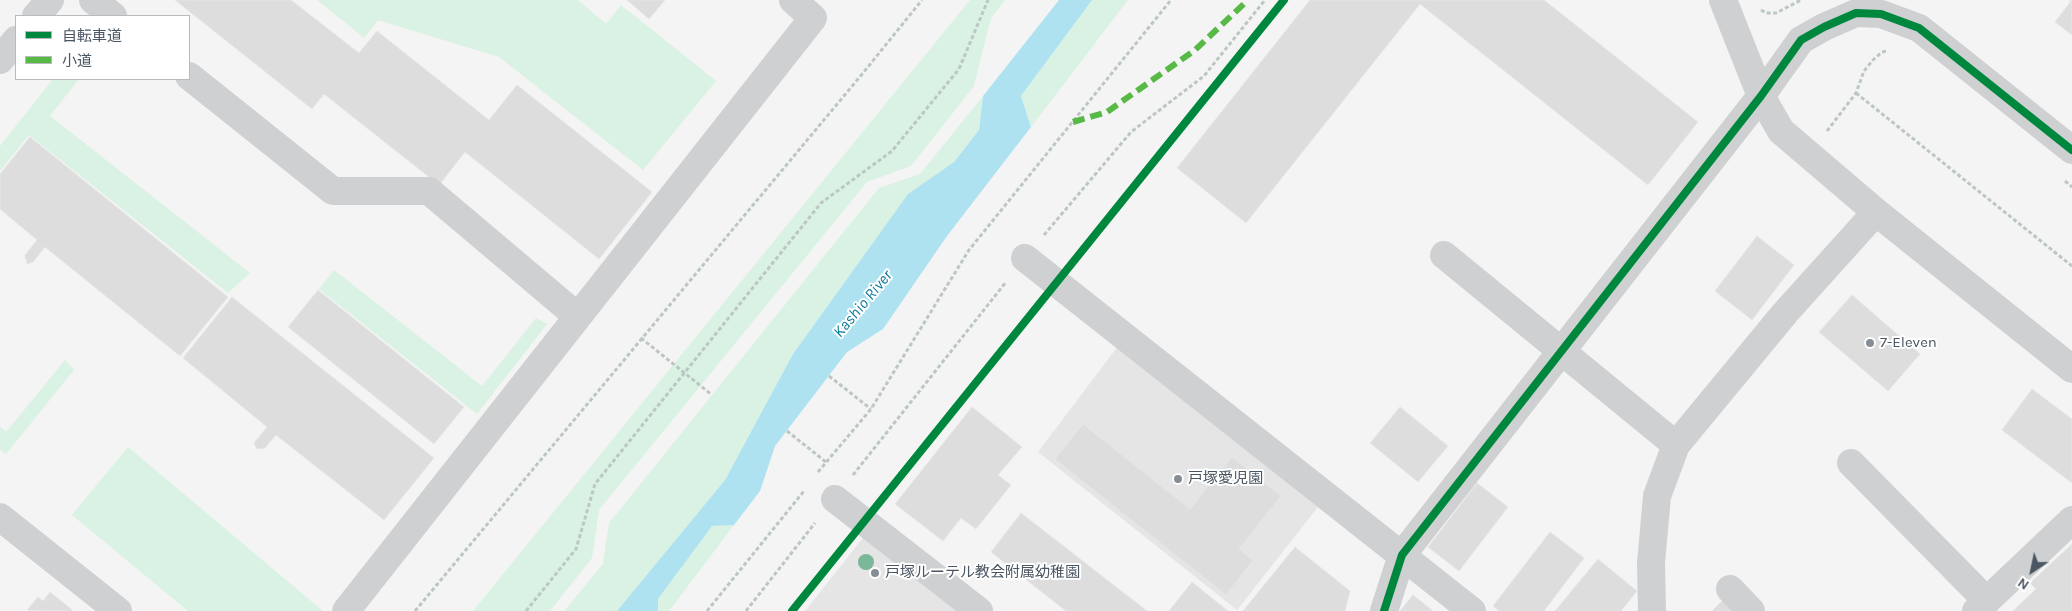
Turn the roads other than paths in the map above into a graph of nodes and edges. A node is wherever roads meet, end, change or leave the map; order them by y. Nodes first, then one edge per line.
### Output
1 (50, 0) edge
2 (93, 0) edge
3 (793, 0) edge
4 (1723, 0) edge
5 (37, 15) edge
6 (112, 15) edge
7 (15, 41) edge
8 (0, 60) edge
9 (190, 77) edge
10 (1761, 96) junction
11 (2072, 150) edge
12 (1876, 212) junction
13 (1444, 255) dead end
14 (1025, 258) road end
15 (577, 316) junction
16 (1561, 352) junction
17 (2072, 369) edge
18 (1676, 445) junction
19 (1851, 463) dead end
20 (835, 499) road end
21 (0, 516) edge
22 (2072, 520) edge
23 (1402, 555) junction
24 (1730, 589) dead end
25 (1981, 606) edge
26 (118, 611) edge
27 (346, 611) edge
28 (979, 611) edge
29 (1384, 611) edge
30 (1472, 611) edge
31 (1652, 611) edge
32 (1751, 611) edge

1 - 5 street
2 - 6 street
3 - 15 street
4 - 10 street
7 - 8 street
9 - 15 street
10 - 11 street
10 - 12 street
10 - 16 street
12 - 17 street
12 - 18 street
13 - 16 street
14 - 23 street
15 - 27 street
16 - 18 street
16 - 23 street
18 - 31 street
19 - 25 street
20 - 28 street
21 - 26 street
22 - 25 street
23 - 29 street
23 - 30 street
24 - 32 street

